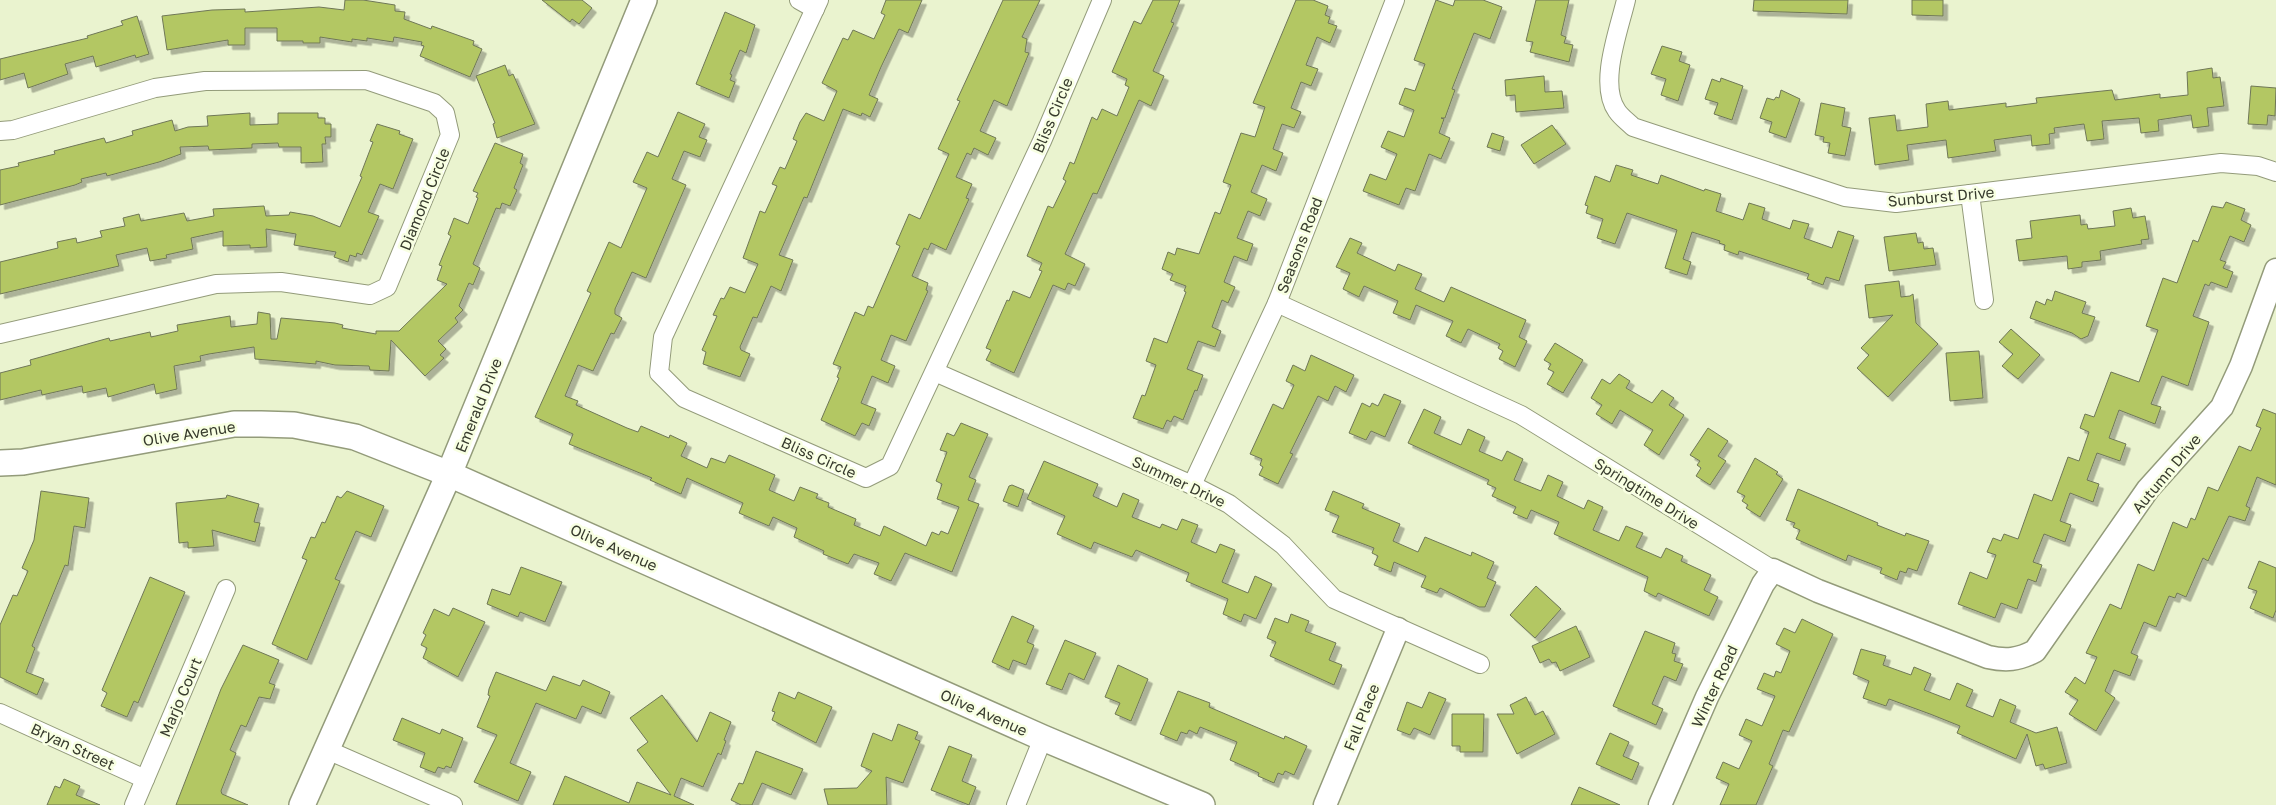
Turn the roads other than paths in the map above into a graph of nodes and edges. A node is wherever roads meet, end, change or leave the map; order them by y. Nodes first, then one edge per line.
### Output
1 (644, 0) edge
2 (799, 0) edge
3 (1102, 0) edge
4 (1395, 0) edge
5 (1626, 0) edge
6 (817, 5) edge
7 (0, 131) edge
8 (2276, 172) edge
9 (1970, 194) junction
10 (2276, 270) edge
11 (1984, 300) dead end
12 (1277, 303) junction
13 (0, 334) edge
14 (935, 372) junction
15 (0, 462) edge
16 (449, 474) junction
17 (1192, 485) junction
18 (1773, 570) junction
19 (226, 589) dead end
20 (1398, 629) junction
21 (2025, 657) joint
22 (1480, 664) dead end
23 (0, 713) edge
24 (1043, 738) junction
25 (325, 749) junction
26 (145, 779) junction
27 (134, 805) edge
28 (302, 805) edge
29 (453, 805) edge
30 (1016, 805) edge
31 (1202, 805) edge
32 (1325, 805) edge
33 (1660, 805) edge

1 - 16 main road, Emerald Drive
2 - 6 street
3 - 14 street, Bliss Circle
4 - 12 street, Seasons Road
5 - 9 street, Sunburst Drive
6 - 14 street, Bliss Circle
7 - 13 street, Diamond Circle
8 - 9 street, Sunburst Drive
9 - 11 street
10 - 21 street, Autumn Drive
12 - 17 street, Seasons Road
12 - 18 street, Springtime Drive
14 - 17 street, Summer Drive
15 - 16 main road, Olive Avenue
16 - 24 main road, Olive Avenue
16 - 25 main road, Emerald Drive
17 - 20 street, Summer Drive
18 - 21 street, Springtime Drive
18 - 33 street, Winter Road
19 - 26 street, Marjo Court
20 - 22 street, Summer Drive
20 - 32 street, Fall Place
23 - 26 street, Bryan Street
24 - 30 street
24 - 31 main road, Olive Avenue
25 - 28 main road, Emerald Drive
25 - 29 street
26 - 27 street, Marjo Court

